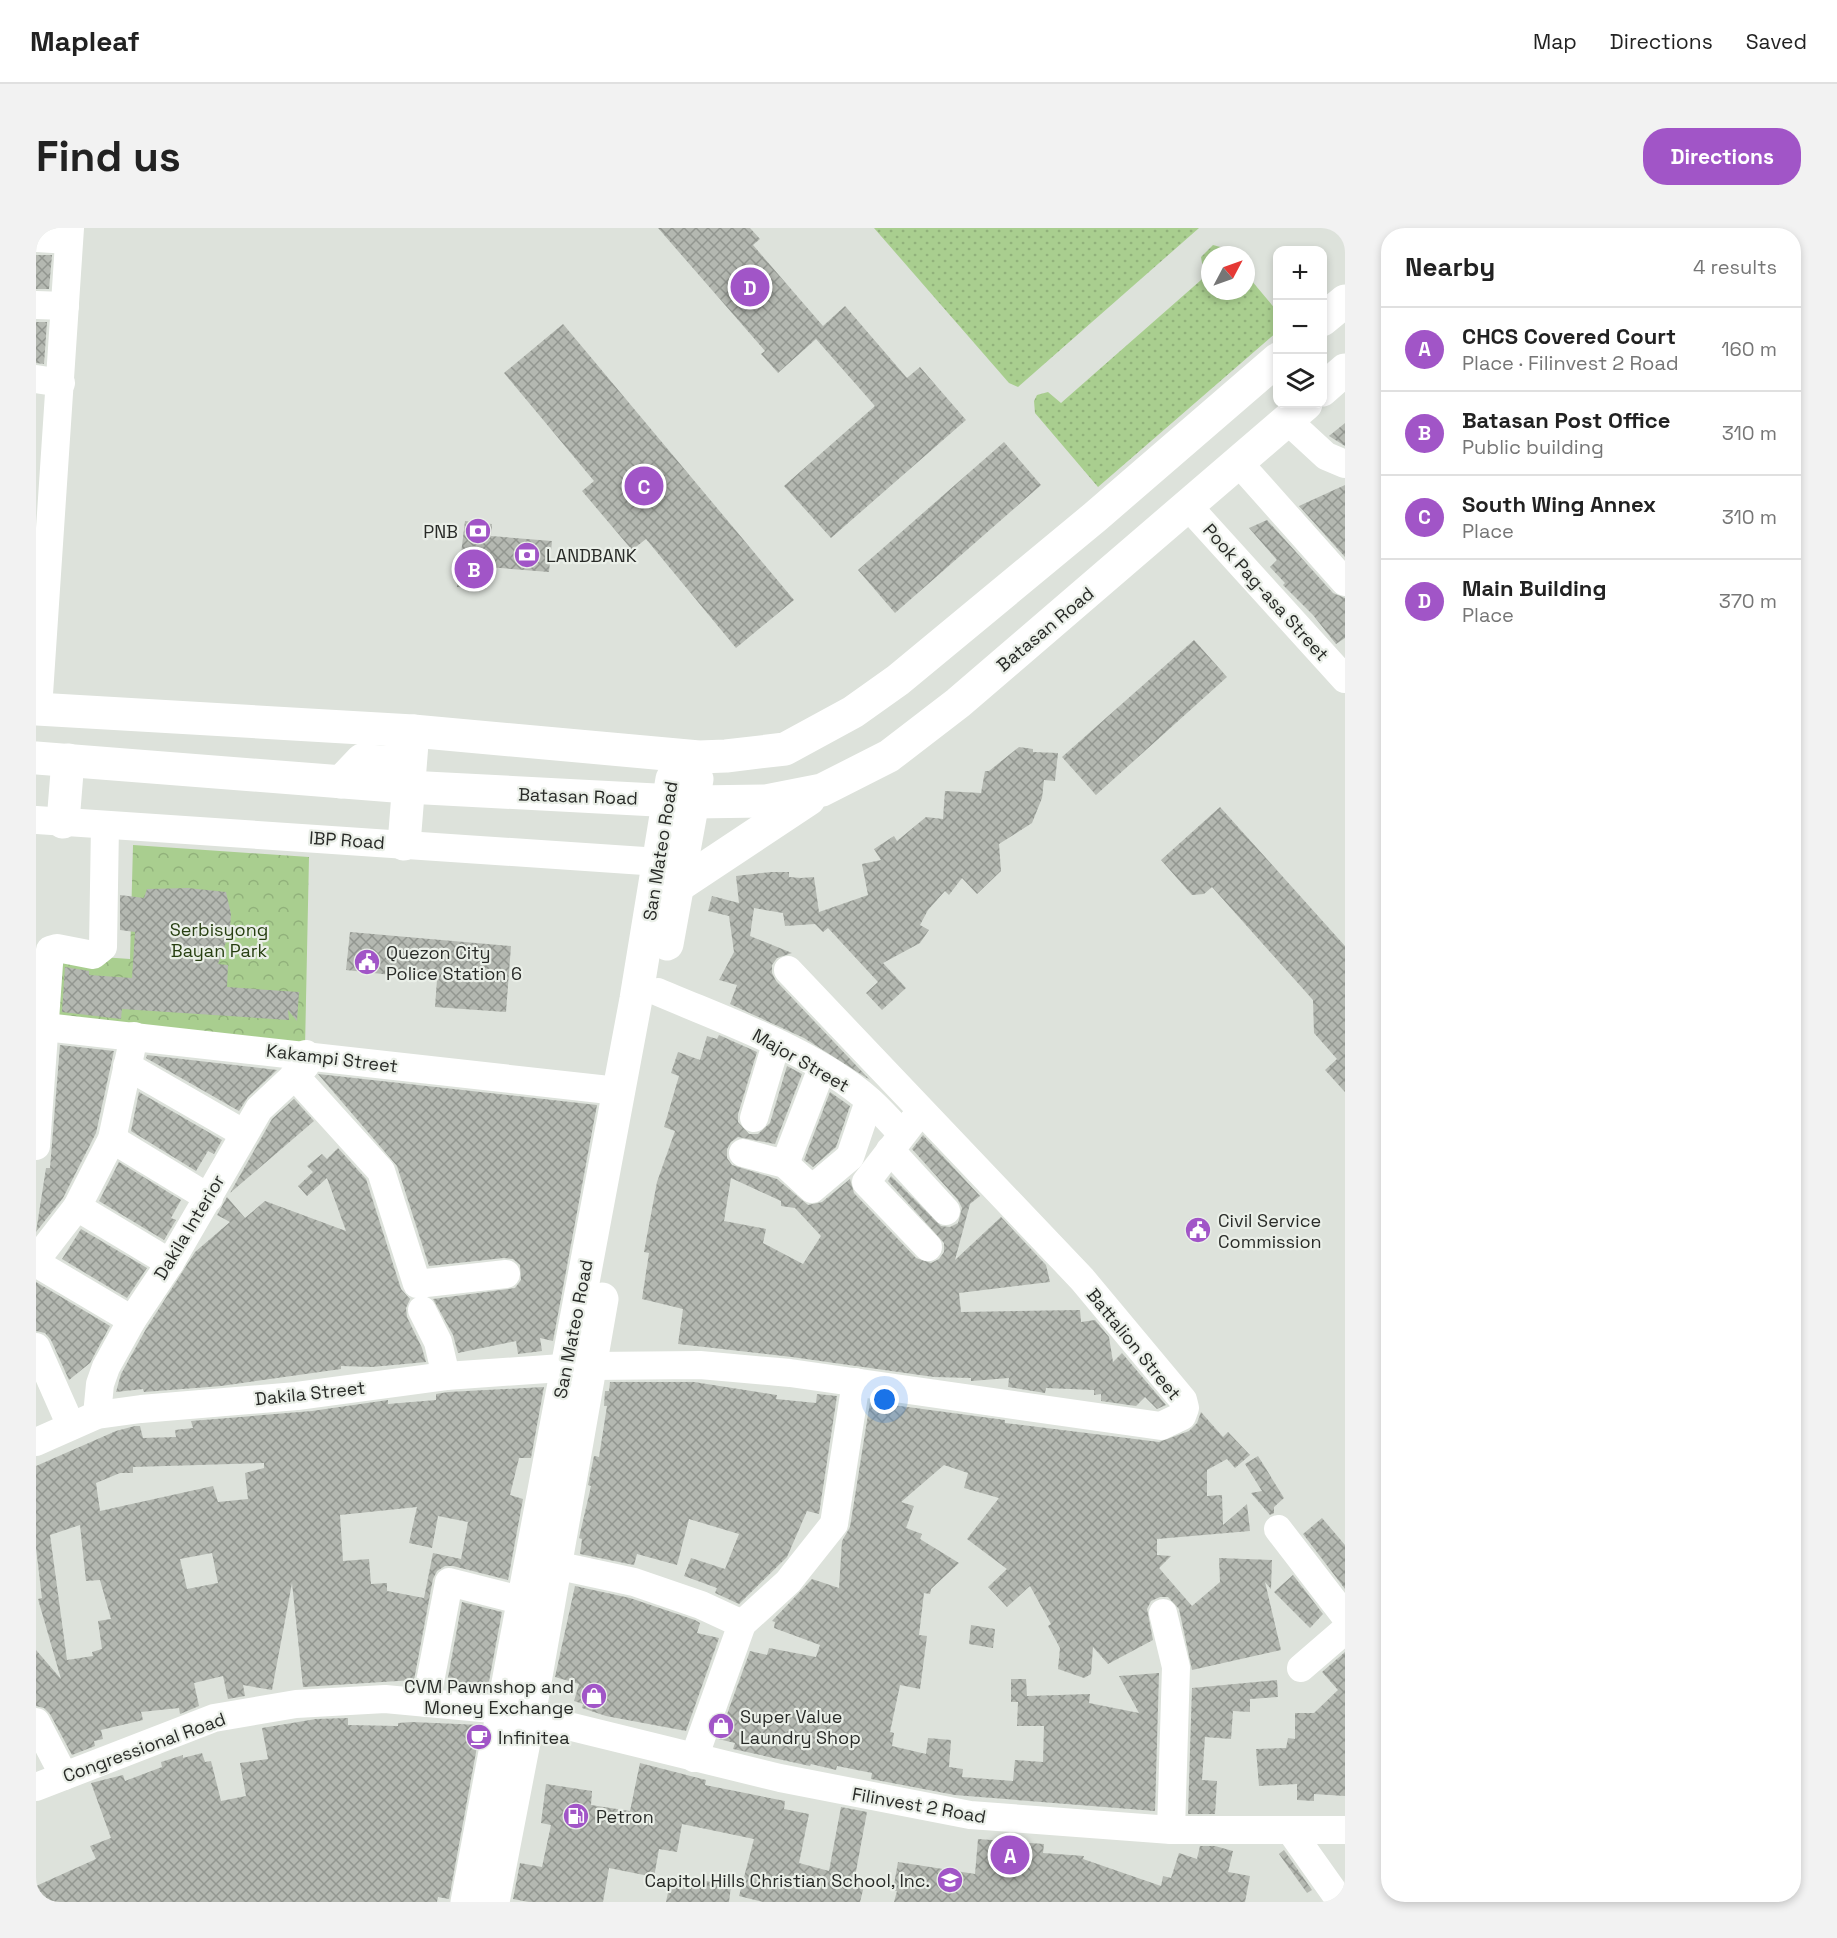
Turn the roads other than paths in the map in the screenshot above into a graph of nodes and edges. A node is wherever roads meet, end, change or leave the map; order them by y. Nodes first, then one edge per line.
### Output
1 (70, 234) edge
2 (36, 238) edge
3 (1345, 301) edge
4 (36, 306) edge
5 (65, 306) junction
6 (1327, 317) edge
7 (1273, 363) edge
8 (1345, 370) edge
9 (48, 381) edge
10 (1327, 386) edge
11 (1297, 412) edge
12 (47, 416) edge
13 (46, 453) edge
14 (1238, 462) junction
15 (1345, 465) edge
16 (45, 488) edge
17 (1188, 506) junction
18 (1108, 507) junction
19 (43, 532) edge
20 (1149, 540) junction
21 (1345, 582) edge
22 (41, 584) edge
23 (1345, 679) edge
24 (37, 709) edge
25 (71, 711) junction
26 (412, 742) junction
27 (36, 748) edge
28 (687, 756) junction
29 (52, 759) edge
30 (341, 782) junction
31 (407, 787) junction
32 (822, 790) junction
33 (682, 801) junction
34 (49, 821) edge
35 (105, 825) junction
36 (404, 844) junction
37 (669, 874) junction
38 (788, 970) dead end
39 (658, 992) junction
40 (45, 1027) junction
41 (134, 1036) junction
42 (776, 1044) junction
43 (300, 1065) junction
44 (127, 1066) junction
45 (822, 1068) junction
46 (618, 1091) junction
47 (869, 1101) junction
48 (922, 1110) junction
49 (754, 1118) dead end
50 (243, 1133) junction
51 (112, 1138) junction
52 (896, 1142) junction
53 (36, 1146) edge
54 (743, 1154) dead end
55 (785, 1164) junction
56 (209, 1198) junction
57 (77, 1208) junction
58 (945, 1211) dead end
59 (928, 1247) dead end
60 (36, 1262) edge
61 (170, 1263) junction
62 (506, 1274) dead end
63 (422, 1310) dead end
64 (132, 1320) junction
65 (36, 1347) edge
66 (578, 1367) junction
67 (446, 1376) junction
68 (856, 1382) junction
69 (97, 1415) junction
70 (71, 1426) junction
71 (36, 1442) edge
72 (1278, 1529) dead end
73 (555, 1565) junction
74 (524, 1601) junction
75 (1163, 1612) dead end
76 (1345, 1616) edge
77 (742, 1624) junction
78 (1345, 1630) edge
79 (1301, 1668) dead end
80 (426, 1703) junction
81 (516, 1713) junction
82 (36, 1722) edge
83 (694, 1758) junction
84 (64, 1776) junction
85 (36, 1787) edge
86 (1171, 1830) junction
87 (1290, 1830) junction
88 (1345, 1830) edge
89 (467, 1902) edge
90 (493, 1902) edge
91 (1341, 1902) edge

1 - 2 street
1 - 5 street
3 - 6 main road
4 - 5 street
5 - 9 street
7 - 18 main road
8 - 10 main road
9 - 12 street
11 - 14 main road, Batasan Road
11 - 15 street
12 - 13 street
13 - 16 street
14 - 17 main road, Batasan Road
14 - 21 street
16 - 19 street
17 - 20 main road, Batasan Road
17 - 23 street, Pook Pag-asa Street
18 - 20 main road
18 - 28 main road
19 - 22 street
20 - 32 main road, Batasan Road
22 - 24 street
24 - 25 main road
25 - 26 main road
25 - 27 main road
26 - 28 main road
26 - 30 main road
26 - 31 main road
28 - 33 main road, San Mateo Road
29 - 30 main road, Batasan Road
29 - 34 main road
30 - 31 main road, Batasan Road
31 - 33 main road, Batasan Road
31 - 36 main road
32 - 33 main road, Batasan Road
32 - 37 main road
33 - 37 main road, San Mateo Road
34 - 35 street, IBP Road
35 - 36 street, IBP Road
35 - 40 street
36 - 37 street, IBP Road
37 - 39 main road, San Mateo Road
37 - 46 main road, San Mateo Road
38 - 48 street, Battalion Street
39 - 42 street, Major Street
39 - 66 main road, San Mateo Road
40 - 41 street, Kakampi Street
40 - 53 street
41 - 43 street, Kakampi Street
41 - 44 street
42 - 45 street, Major Street
42 - 49 street
43 - 46 street, Kakampi Street
43 - 50 street, Dakila Interior
43 - 62 street
44 - 50 street
44 - 51 street
45 - 47 street, Major Street
45 - 55 street
46 - 66 main road, San Mateo Road
47 - 52 street, Major Street
47 - 55 street
48 - 52 street
48 - 68 street, Battalion Street
50 - 56 street, Dakila Interior
51 - 56 street
51 - 57 street
52 - 58 street, Major Street
52 - 59 street
54 - 55 street
56 - 61 street, Dakila Interior
57 - 60 street
57 - 61 street
60 - 64 street
61 - 64 street, Dakila Interior
63 - 67 street
64 - 69 street, Dakila Interior
65 - 70 street
66 - 67 street, Dakila Street
66 - 68 street, Battalion Street
66 - 73 main road, San Mateo Road
66 - 74 main road, San Mateo Road
67 - 69 street, Dakila Street
68 - 77 street
69 - 70 street, Dakila Street
70 - 71 street, Dakila Street
72 - 76 street
73 - 77 street
73 - 81 main road, San Mateo Road
74 - 80 street
74 - 81 main road, San Mateo Road
75 - 86 street
77 - 83 street
78 - 79 street
80 - 81 street, Congressional Road
80 - 84 street, Congressional Road
81 - 83 street, Filinvest 2 Road
81 - 89 main road, San Mateo Road
81 - 90 main road, San Mateo Road
82 - 84 street
83 - 86 street, Filinvest 2 Road
84 - 85 street, Congressional Road
86 - 87 street, Filinvest 2 Road
87 - 88 street, Filinvest 2 Road
87 - 91 street

